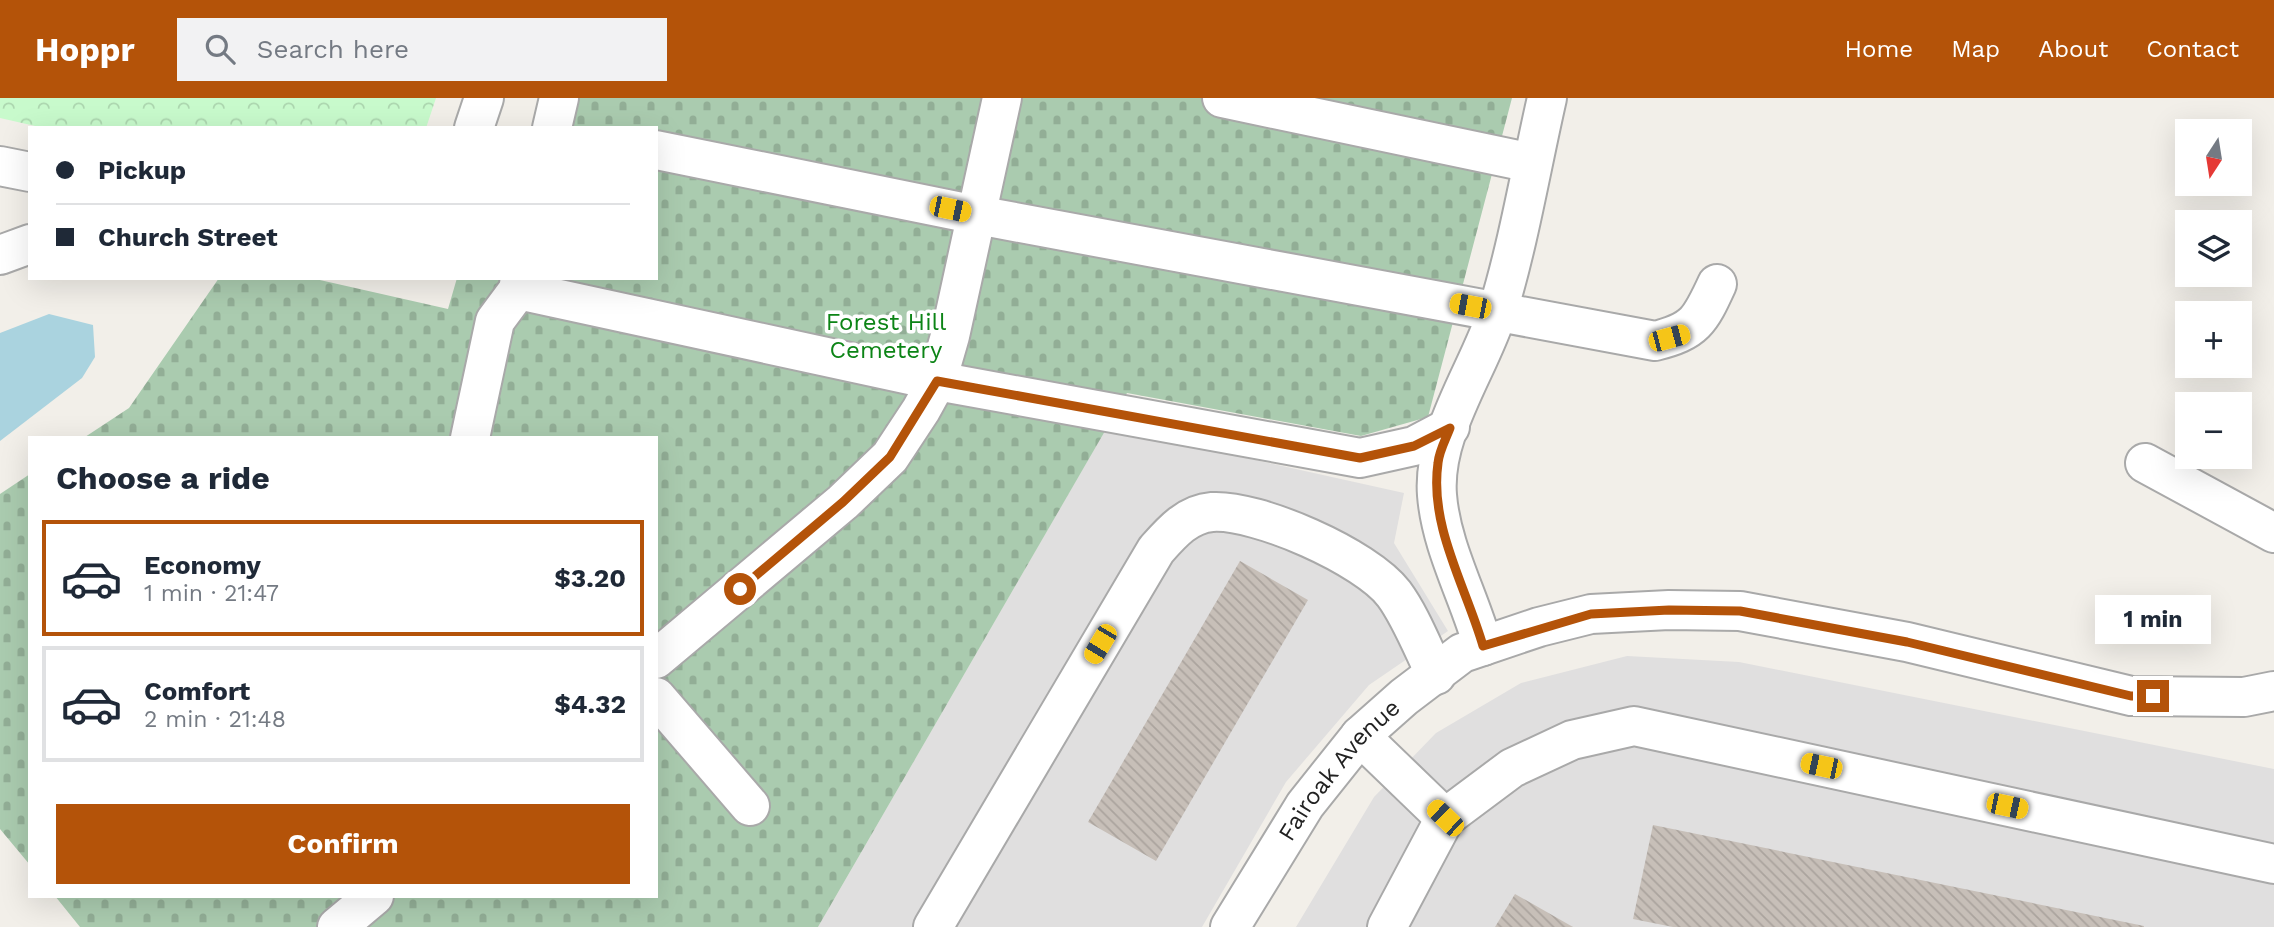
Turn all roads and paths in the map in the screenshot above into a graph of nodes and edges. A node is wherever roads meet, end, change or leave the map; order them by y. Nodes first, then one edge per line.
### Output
1 (484, 98) edge
2 (559, 98) edge
3 (1002, 98) edge
4 (1222, 98) edge
5 (1547, 98) edge
6 (475, 126) edge
7 (552, 126) edge
8 (658, 150) edge
9 (1532, 163) junction
10 (0, 166) edge
11 (28, 172) edge
12 (976, 215) junction
13 (28, 245) edge
14 (0, 255) edge
15 (519, 284) edge
16 (1717, 284) dead end
17 (1497, 311) junction
18 (937, 381) junction
19 (1450, 428) junction
20 (470, 436) edge
21 (2145, 463) dead end
22 (2274, 533) edge
23 (1483, 646) junction
24 (658, 657) edge
25 (1436, 675) junction
26 (2274, 691) edge
27 (658, 699) edge
28 (1360, 736) junction
29 (750, 806) dead end
30 (1445, 818) junction
31 (2274, 864) edge
32 (372, 898) edge
33 (337, 927) edge
34 (933, 927) edge
35 (1230, 927) edge
36 (1387, 927) edge

1 - 6 street
2 - 7 street
3 - 12 street
4 - 9 street
5 - 9 street
8 - 12 street
9 - 17 street
10 - 11 street
12 - 17 street
12 - 18 street
13 - 14 street
15 - 18 street
15 - 20 street
16 - 17 street
17 - 19 street
18 - 19 street
18 - 24 street
19 - 23 street
21 - 22 street
23 - 25 street, Fairoak Avenue
23 - 26 street, Fairoak Avenue
25 - 28 street, Fairoak Avenue
25 - 34 street
27 - 29 street
28 - 30 street
28 - 35 street, Fairoak Avenue
30 - 31 street
30 - 36 street
32 - 33 street

